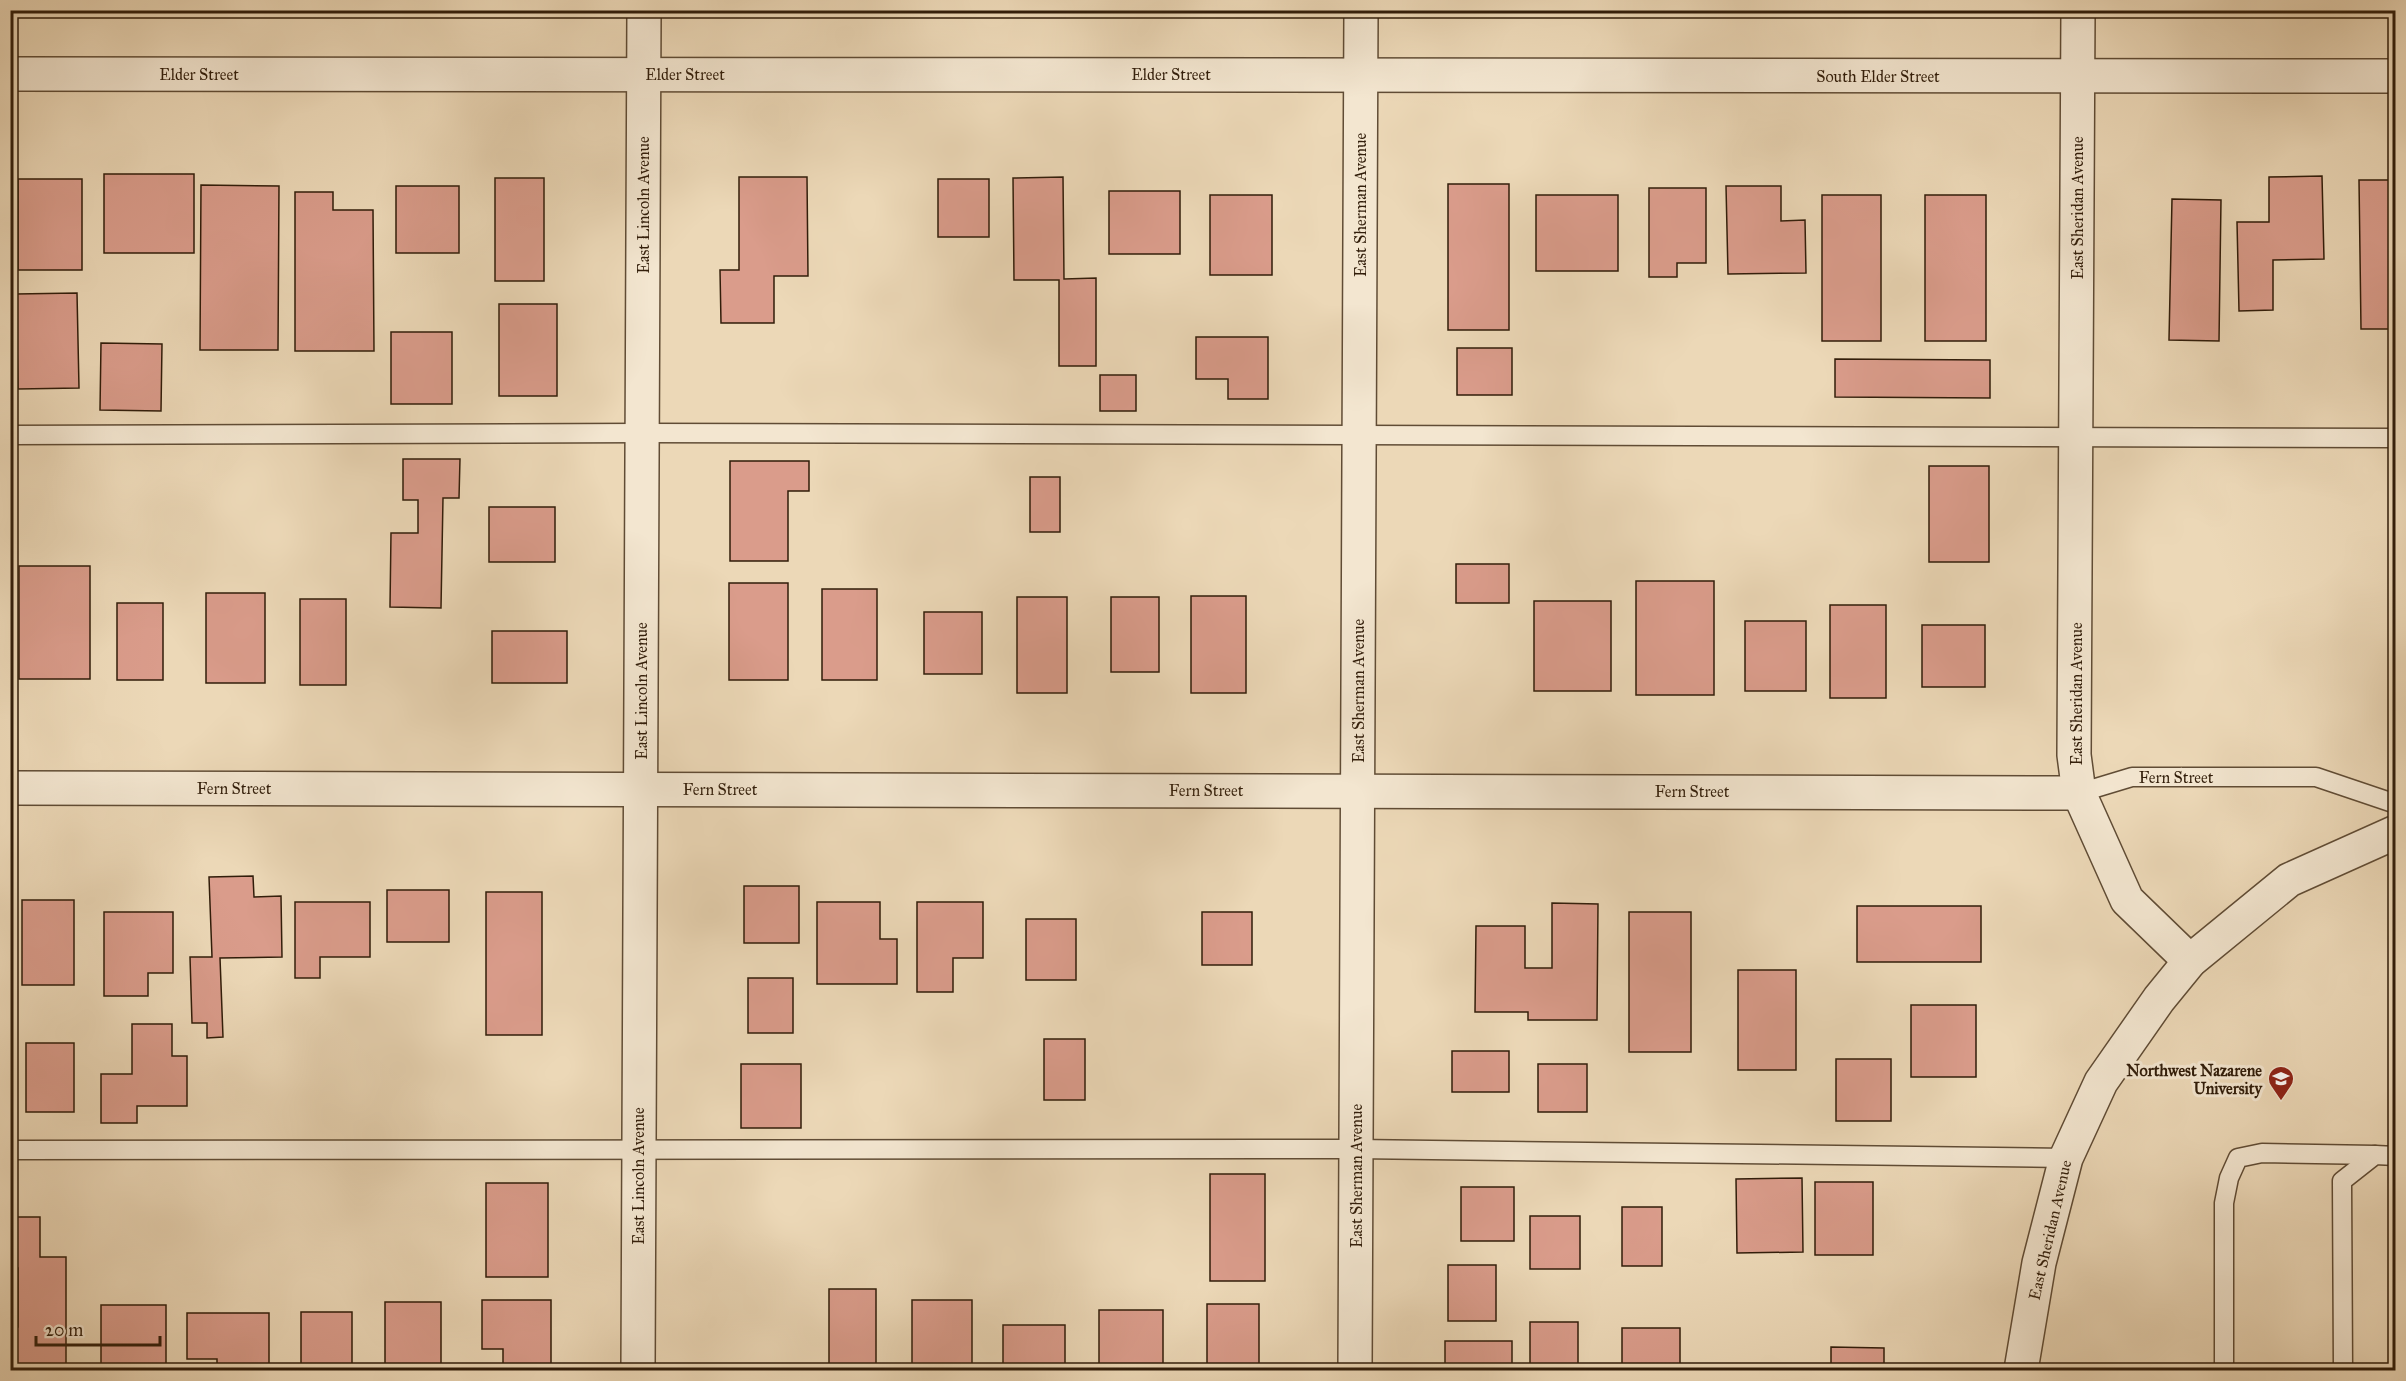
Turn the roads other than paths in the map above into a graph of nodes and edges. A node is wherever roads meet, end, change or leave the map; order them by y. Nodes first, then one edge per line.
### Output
1 (644, 10) edge
2 (1361, 10) edge
3 (2078, 10) edge
4 (10, 74) edge
5 (643, 74) junction
6 (1360, 74) junction
7 (2396, 76) edge
8 (2078, 77) junction
9 (642, 433) junction
10 (10, 435) edge
11 (1359, 436) junction
12 (2077, 438) junction
13 (2396, 438) edge
14 (10, 788) edge
15 (640, 789) junction
16 (1358, 790) junction
17 (2079, 793) junction
18 (2396, 804) edge
19 (2396, 832) edge
20 (2190, 961) junction
21 (1356, 1149) junction
22 (10, 1150) edge
23 (638, 1152) junction
24 (2374, 1155) junction
25 (2396, 1155) edge
26 (2066, 1158) junction
27 (638, 1371) edge
28 (1355, 1371) edge
29 (2021, 1371) edge
30 (2224, 1371) edge
31 (2343, 1371) edge

1 - 5 street, East Lincoln Avenue
2 - 6 street, East Sherman Avenue
3 - 8 street, East Sheridan Avenue
4 - 5 street, Elder Street
5 - 6 street, Elder Street
5 - 9 street, East Lincoln Avenue
6 - 8 street, South Elder Street
6 - 11 street, East Sherman Avenue
7 - 8 street, South Elder Street
8 - 12 street, East Sheridan Avenue
9 - 10 lane
9 - 11 lane
9 - 15 street, East Lincoln Avenue
11 - 12 lane
11 - 16 street, East Sherman Avenue
12 - 13 lane
12 - 17 street, East Sheridan Avenue
14 - 15 street, Fern Street
15 - 16 street, Fern Street
15 - 23 street, East Lincoln Avenue
16 - 17 street, Fern Street
16 - 21 street, East Sherman Avenue
17 - 18 lane, Fern Street
17 - 20 street, East Sheridan Avenue
19 - 20 street
20 - 26 street, East Sheridan Avenue
21 - 23 lane
21 - 26 lane
21 - 28 street, East Sherman Avenue
22 - 23 lane
23 - 27 street, East Lincoln Avenue
24 - 25 lane
24 - 30 lane
24 - 31 lane
26 - 29 street, East Sheridan Avenue

